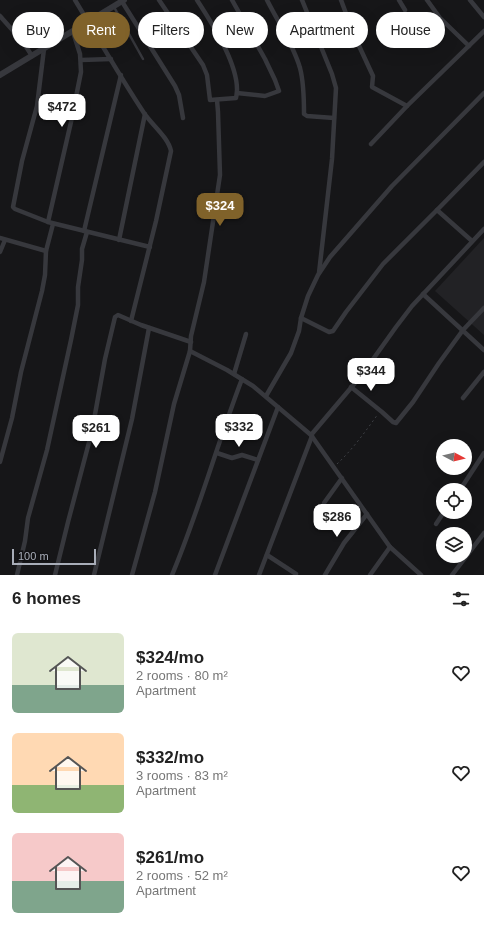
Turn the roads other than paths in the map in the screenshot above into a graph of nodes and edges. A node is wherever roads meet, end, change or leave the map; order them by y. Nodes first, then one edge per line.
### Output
1 (75, 0) edge
2 (122, 0) edge
3 (159, 0) edge
4 (197, 0) edge
5 (232, 0) edge
6 (267, 0) edge
7 (302, 0) edge
8 (341, 0) edge
9 (399, 0) edge
10 (426, 0) edge
11 (470, 0) edge
12 (114, 6) junction
13 (405, 10) dead end
14 (82, 12) edge
15 (105, 12) edge
16 (0, 16) edge
17 (484, 17) edge
18 (484, 31) edge
19 (72, 33) edge
20 (469, 46) junction
21 (78, 48) edge
22 (103, 48) edge
23 (44, 49) junction
24 (32, 56) junction
25 (110, 59) junction
26 (143, 59) dead end
27 (81, 60) junction
28 (0, 75) edge
29 (121, 75) junction
30 (237, 93) junction
31 (484, 93) edge
32 (217, 100) junction
33 (407, 106) junction
34 (145, 114) junction
35 (183, 118) dead end
36 (334, 118) junction
37 (371, 144) dead end
38 (484, 162) edge
39 (437, 210) junction
40 (48, 222) junction
41 (53, 224) junction
42 (484, 229) edge
43 (86, 232) junction
44 (3, 239) edge
45 (119, 240) junction
46 (472, 241) junction
47 (150, 247) junction
48 (46, 251) junction
49 (0, 252) edge
50 (318, 275) junction
51 (423, 294) junction
52 (484, 308) edge
53 (301, 318) junction
54 (130, 321) junction
55 (149, 328) junction
56 (463, 330) junction
57 (246, 334) dead end
58 (191, 342) junction
59 (484, 350) edge
60 (190, 351) junction
61 (484, 372) edge
62 (234, 374) junction
63 (242, 379) junction
64 (351, 387) junction
65 (266, 396) junction
66 (463, 398) dead end
67 (278, 407) junction
68 (311, 435) junction
69 (217, 453) junction
70 (484, 453) edge
71 (258, 460) junction
72 (0, 462) edge
73 (342, 478) junction
74 (465, 483) edge
75 (324, 502) dead end
76 (367, 514) junction
77 (439, 519) edge
78 (436, 524) dead end
79 (484, 533) edge
80 (390, 547) junction
81 (267, 555) junction
82 (133, 574) edge
83 (296, 574) dead end
84 (17, 575) edge
85 (55, 575) edge
86 (94, 575) edge
87 (172, 575) edge
88 (214, 575) edge
89 (259, 575) edge
90 (325, 575) edge
91 (370, 575) edge
92 (421, 575) edge
93 (452, 575) edge

1 - 14 street
2 - 12 street
2 - 35 street
3 - 32 street
4 - 30 street
5 - 30 street
6 - 36 street
7 - 36 street
8 - 33 street
9 - 13 street
10 - 20 street
11 - 17 street
12 - 15 street
12 - 26 lane
16 - 24 street
18 - 20 street
19 - 23 street
20 - 33 street
21 - 27 street
22 - 25 street
23 - 24 street
23 - 40 street
24 - 28 street
25 - 27 street
25 - 29 street
27 - 40 street
29 - 34 street
29 - 43 street
30 - 32 street
31 - 50 street
32 - 58 street
33 - 37 street
34 - 45 street
34 - 47 street
36 - 50 street
38 - 39 street
39 - 46 street
39 - 53 street
40 - 41 street
41 - 43 street
41 - 48 street
42 - 46 street
43 - 45 street
43 - 84 street
44 - 48 street
44 - 49 street
45 - 47 street
46 - 51 street
47 - 54 street
48 - 72 street
50 - 53 street
51 - 56 street
51 - 64 street
52 - 56 street
53 - 65 street
54 - 55 street
54 - 85 street
55 - 58 street
55 - 86 street
56 - 59 street
56 - 64 street
57 - 62 street
58 - 60 street
60 - 62 street
60 - 82 street
61 - 66 street
62 - 63 street
63 - 65 street
63 - 69 street
64 - 68 street
65 - 67 street
67 - 68 street
67 - 71 street
68 - 73 street
68 - 81 street
69 - 71 street
69 - 87 street
70 - 74 street
71 - 88 street
73 - 75 street
73 - 76 street
76 - 80 street
76 - 90 street
77 - 78 street
79 - 93 street
80 - 91 street
80 - 92 street
81 - 83 street
81 - 89 street

